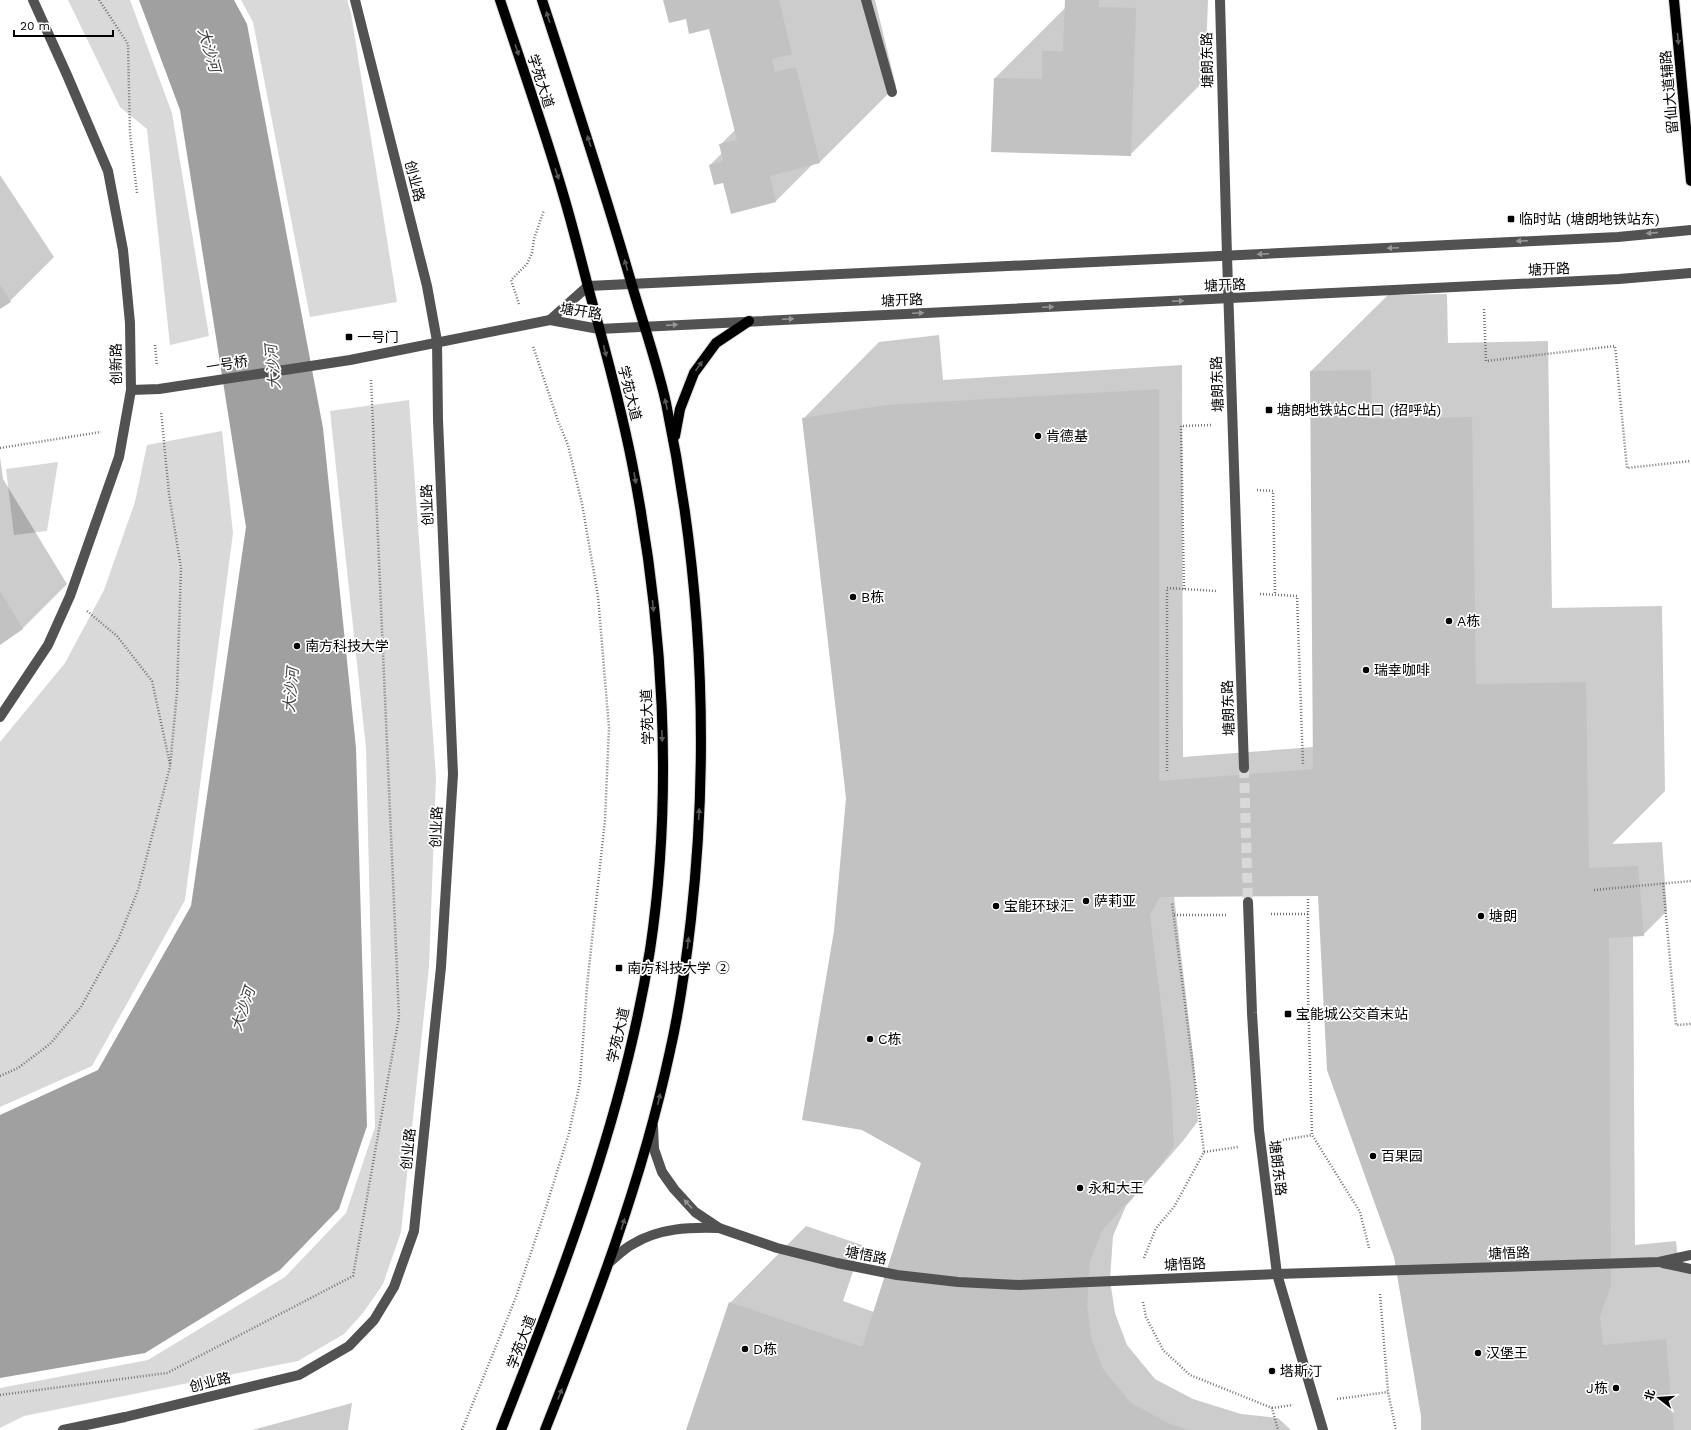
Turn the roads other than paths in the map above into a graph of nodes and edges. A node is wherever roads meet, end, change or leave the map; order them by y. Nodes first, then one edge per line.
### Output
1 (33, 0) edge
2 (355, 0) edge
3 (500, 0) edge
4 (542, 0) edge
5 (866, 0) edge
6 (1220, 0) edge
7 (1674, 0) edge
8 (892, 92) dead end
9 (1691, 181) edge
10 (1691, 230) edge
11 (1227, 256) junction
12 (1691, 273) edge
13 (632, 284) junction
14 (588, 286) junction
15 (1228, 298) junction
16 (550, 320) junction
17 (749, 321) junction
18 (644, 327) junction
19 (599, 329) junction
20 (436, 342) junction
21 (131, 390) junction
22 (673, 442) junction
23 (0, 717) edge
24 (1244, 768) tunnel mouth
25 (1248, 902) tunnel mouth
26 (652, 1124) junction
27 (719, 1228) junction
28 (1691, 1255) edge
29 (611, 1261) junction
30 (1660, 1262) junction
31 (1691, 1269) edge
32 (1277, 1274) junction
33 (63, 1430) edge
34 (501, 1430) edge
35 (545, 1430) edge
36 (1323, 1430) edge

1 - 21 street, 创新路
2 - 20 street, 创业路
3 -> 14 main road, 学苑大道
13 -> 4 main road, 学苑大道
5 - 8 street
6 - 11 street, 塘朗东路
7 -> 9 main road, 留仙大道辅路
10 -> 11 street, 塘开路
11 - 13 street, 塘开路
11 - 15 street, 塘朗东路
12 - 15 street, 塘开路
13 - 14 street, 塘开路
13 - 18 main road, 学苑大道
14 - 16 street, 塘开路
14 - 19 main road, 学苑大道
17 -> 15 street, 塘开路
15 - 24 street, 塘朗东路
16 - 19 street, 塘开路
16 - 20 street, 一号桥
18 -> 17 street, 塘开路
22 -> 17 main road
18 - 19 street, 塘开路
22 -> 18 main road, 学苑大道
19 -> 34 main road, 学苑大道
20 - 21 street, 一号桥
20 - 33 street, 创业路
21 - 23 street, 创新路
26 -> 22 main road, 学苑大道
25 - 32 street, 塘朗东路
27 -> 26 street, 塘悟路
29 -> 26 main road, 学苑大道
27 - 29 street, 塘悟路
27 - 32 street, 塘悟路
28 - 30 street, 塘悟路
35 -> 29 main road, 学苑大道
30 - 31 street, 塘悟路
30 - 32 street, 塘悟路
32 - 36 street, 塘朗东路

